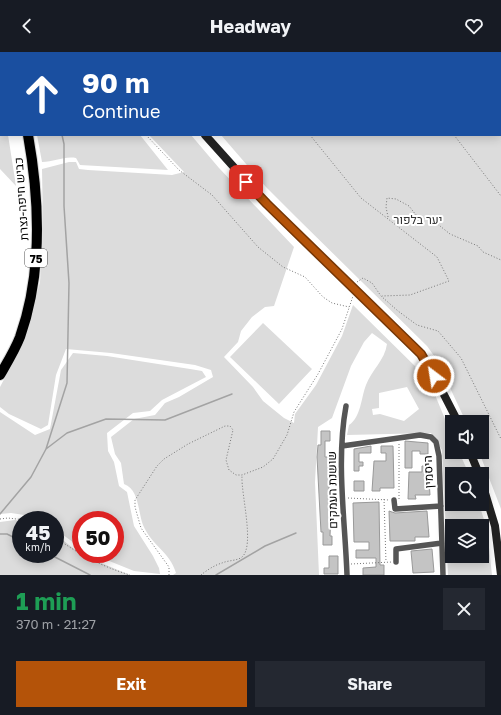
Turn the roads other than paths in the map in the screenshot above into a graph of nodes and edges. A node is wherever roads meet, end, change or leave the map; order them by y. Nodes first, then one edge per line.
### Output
1 (28, 136) edge
2 (206, 136) edge
3 (0, 375) edge
4 (346, 406) dead end
5 (454, 415) edge
6 (342, 446) junction
7 (394, 500) road end
8 (441, 506) junction
9 (489, 506) edge
10 (442, 543) junction
11 (396, 562) road end
12 (347, 575) edge
13 (443, 575) edge
14 (501, 575) edge

1 - 3 highway, כביש חיפה-נצרת / 75
2 - 5 main road
4 - 6 street, שושנת העמקים
6 - 8 street, היסמין
6 - 12 street, שושנת העמקים
7 - 8 street
8 - 10 street, היסמין
9 - 14 main road
10 - 11 street
10 - 13 street, היסמין

